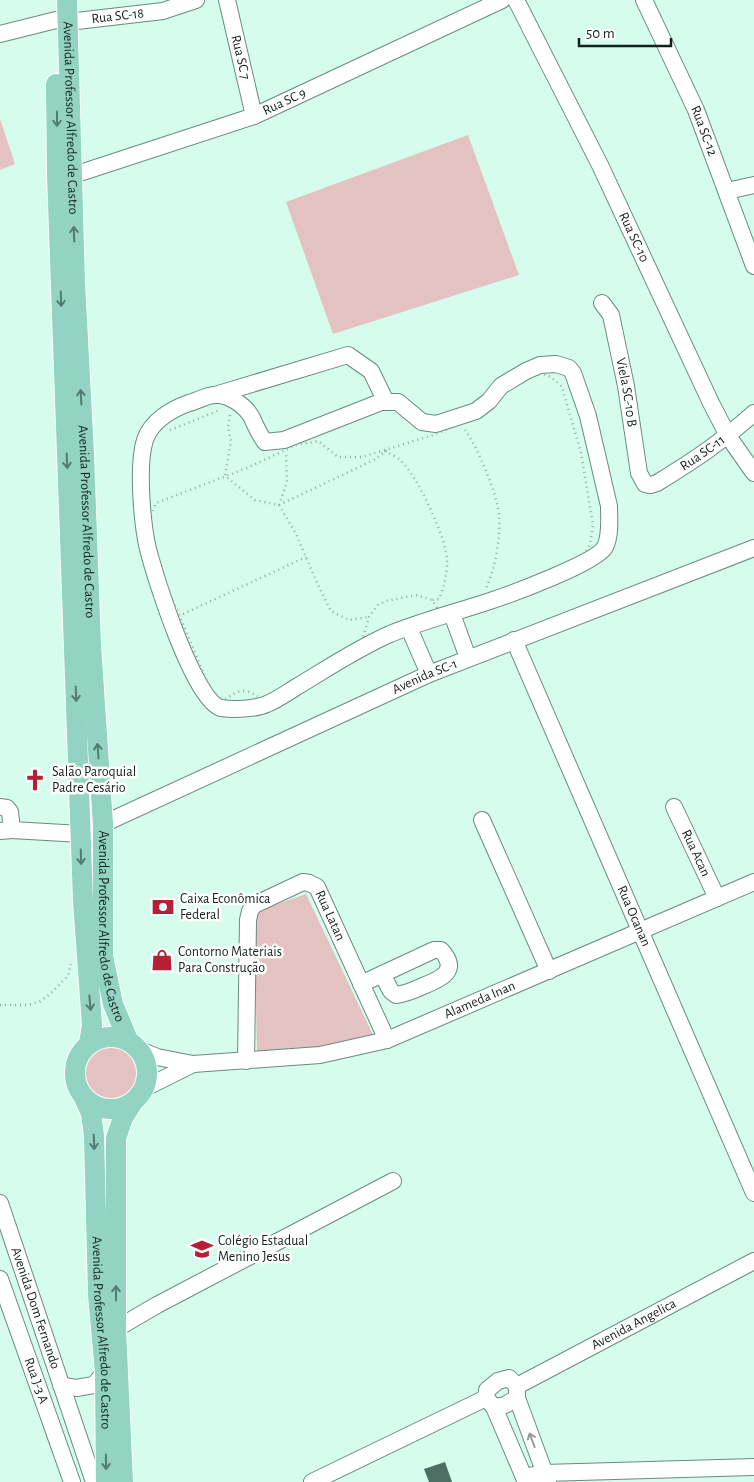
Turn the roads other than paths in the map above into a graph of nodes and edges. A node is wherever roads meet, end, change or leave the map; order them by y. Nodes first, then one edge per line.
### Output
1 (54, 0) edge
2 (67, 0) edge
3 (196, 0) edge
4 (227, 0) edge
5 (502, 0) edge
6 (516, 0) edge
7 (644, 0) edge
8 (162, 6) edge
9 (62, 21) junction
10 (0, 34) edge
11 (254, 116) junction
12 (64, 173) junction
13 (754, 185) edge
14 (727, 191) junction
15 (754, 266) edge
16 (602, 303) dead end
17 (215, 394) junction
18 (386, 402) junction
19 (754, 413) edge
20 (728, 436) junction
21 (754, 473) edge
22 (645, 484) joint
23 (754, 548) edge
24 (452, 614) junction
25 (409, 628) junction
26 (514, 640) junction
27 (468, 658) junction
28 (429, 674) junction
29 (0, 806) edge
30 (674, 807) dead end
31 (482, 820) dead end
32 (103, 824) junction
33 (6, 831) edge
34 (81, 834) junction
35 (754, 882) edge
36 (717, 898) junction
37 (641, 932) junction
38 (549, 971) junction
39 (382, 974) dead end
40 (361, 984) junction
41 (387, 1040) junction
42 (89, 1044) junction
43 (134, 1045) junction
44 (246, 1061) junction
45 (193, 1064) junction
46 (139, 1095) junction
47 (83, 1096) junction
48 (393, 1182) dead end
49 (754, 1193) edge
50 (0, 1203) edge
51 (753, 1260) edge
52 (0, 1279) edge
53 (116, 1329) junction
54 (105, 1372) junction
55 (61, 1385) junction
56 (517, 1392) junction
57 (490, 1402) junction
58 (754, 1467) edge
59 (546, 1478) edge
60 (525, 1480) edge
61 (72, 1482) edge
62 (94, 1482) edge
63 (106, 1482) edge
64 (123, 1482) edge
65 (312, 1482) edge

1 - 9 main road, Avenida Professor Alfredo de Castro
2 - 9 main road, Avenida Professor Alfredo de Castro
3 - 8 street, Rua SC-18
4 - 11 street, Rua SC 7
5 - 11 street, Rua SC 9
6 - 20 street, Rua SC-10
7 - 14 street, Rua SC-12
8 - 9 street, Rua SC-18
9 - 10 street, Rua SC-18
9 - 12 main road, Avenida Professor Alfredo de Castro
11 - 12 street, Rua SC 9
32 -> 12 main road, Avenida Professor Alfredo de Castro
12 -> 34 main road, Avenida Professor Alfredo de Castro
13 - 14 street
14 - 15 street, Rua SC-12
16 - 22 street, Viela SC-10 B
17 - 18 street
17 - 18 street
17 - 25 street
18 - 24 street
19 - 20 street, Rua SC-11
20 - 21 street, Rua SC-10
20 - 22 street, Rua SC-11
23 - 26 street, Avenida SC-1
24 - 25 street
24 - 27 street
25 - 28 street
26 - 27 street, Avenida SC-1
26 - 37 street, Rua Ocanan
27 - 28 street, Avenida SC-1
28 - 32 street, Avenida SC-1
29 - 33 street
30 - 36 street, Rua Acan
31 - 38 street
32 - 43 main road, Avenida Professor Alfredo de Castro
33 - 34 street
34 -> 42 main road, Avenida Professor Alfredo de Castro
35 - 36 street, Alameda Inan
36 - 37 street, Alameda Inan
37 - 38 street, Alameda Inan
37 - 49 street, Rua Ocanan
38 - 41 street, Alameda Inan
39 - 40 street
40 - 41 street, Rua Latan
40 - 44 street, Rua Latan
41 - 44 street, Alameda Inan
42 - 43 main road
42 - 47 main road
43 - 45 street, Alameda Inan
43 - 46 main road
44 - 45 street, Alameda Inan
45 - 46 street, Alameda Inan
46 - 47 main road
53 -> 46 main road, Avenida Professor Alfredo de Castro
47 -> 54 main road, Avenida Professor Alfredo de Castro
48 - 53 street
50 - 55 street, Avenida Dom Fernando
51 - 56 street, Avenida Angelica
52 - 61 street, Rua J-3 A
53 - 64 main road, Avenida Professor Alfredo de Castro
54 - 55 street, Avenida Dom Fernando
54 -> 63 main road, Avenida Professor Alfredo de Castro
55 - 62 street, Avenida Dom Fernando
56 - 57 street
56 - 57 street
59 -> 56 street
57 - 60 street
57 - 65 street
58 - 59 street
59 - 60 street

